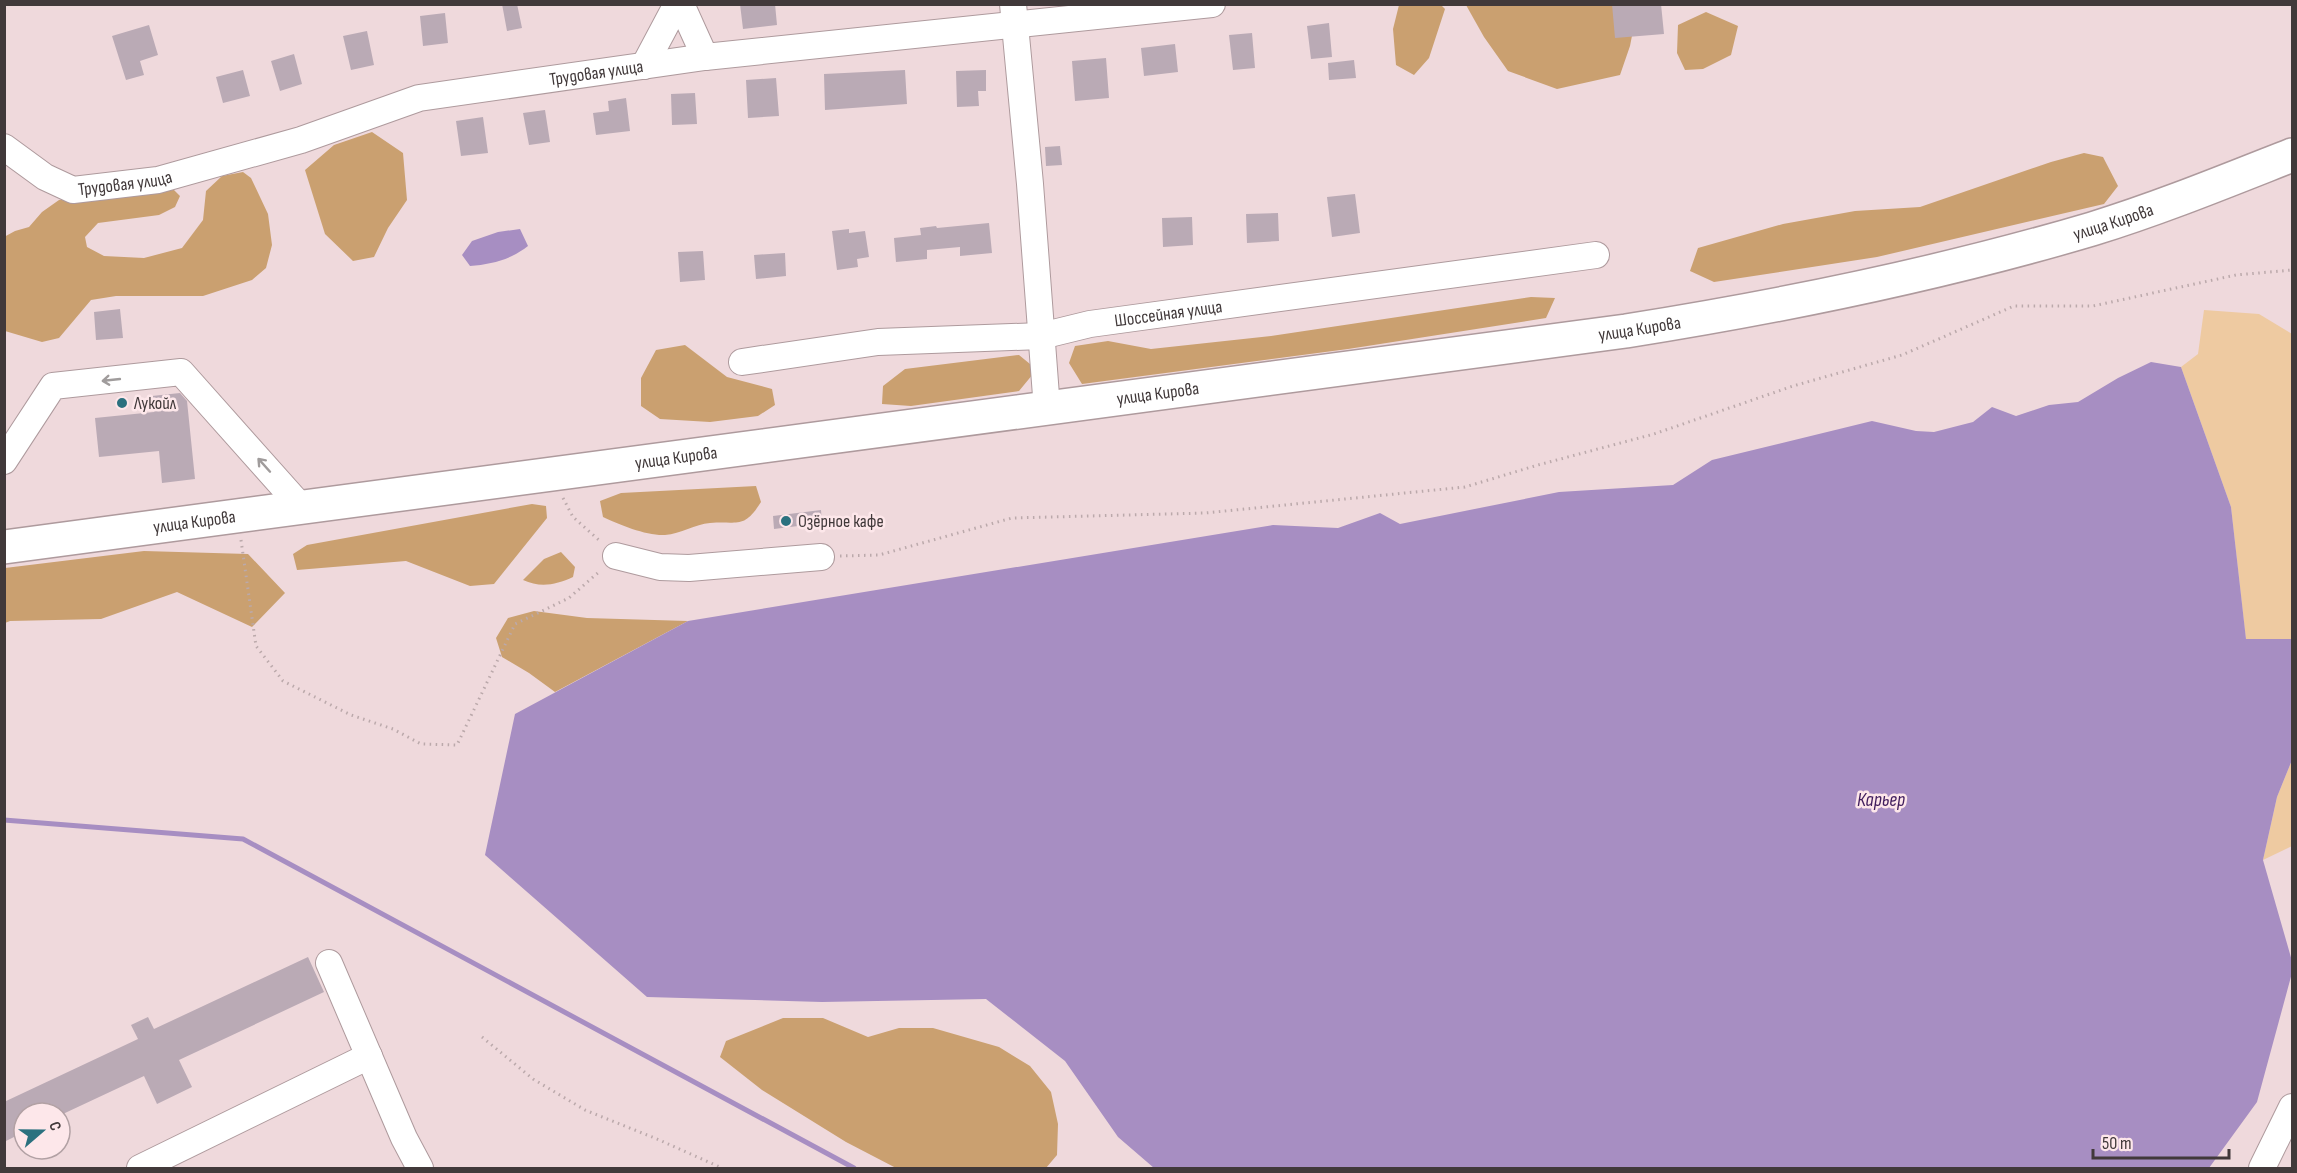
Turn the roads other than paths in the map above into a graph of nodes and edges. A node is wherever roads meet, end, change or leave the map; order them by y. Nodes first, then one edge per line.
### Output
1 (679, 4) edge
2 (1212, 4) edge
3 (1014, 15) edge
4 (705, 57) junction
5 (644, 66) junction
6 (4, 147) edge
7 (2292, 155) edge
8 (1596, 255) dead end
9 (1041, 336) junction
10 (742, 362) dead end
11 (1047, 409) junction
12 (4, 460) edge
13 (303, 508) junction
14 (10, 542) edge
15 (616, 556) road end
16 (820, 557) road end
17 (329, 963) dead end
18 (369, 1056) junction
19 (2292, 1107) edge
20 (140, 1168) edge
21 (420, 1168) edge
22 (2262, 1168) edge

1 - 4 street
1 - 5 street
2 - 3 street, Трудовая улица
3 - 4 street, Трудовая улица
3 - 9 street
4 - 5 street, Трудовая улица
5 - 6 street, Трудовая улица
7 - 11 main road, улица Кирова
8 - 9 street, Шоссейная улица
9 - 10 street, Шоссейная улица
9 - 11 street
11 - 13 main road, улица Кирова
13 -> 12 street
13 - 14 main road, улица Кирова
15 - 16 street
17 - 18 street
18 - 20 street
18 - 21 street
19 - 22 street

